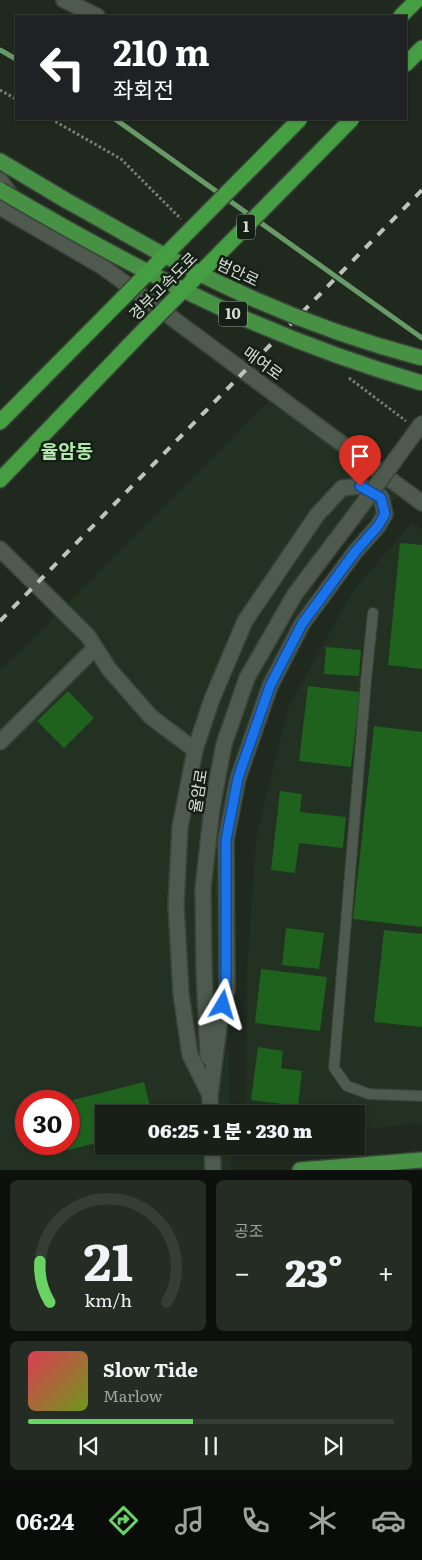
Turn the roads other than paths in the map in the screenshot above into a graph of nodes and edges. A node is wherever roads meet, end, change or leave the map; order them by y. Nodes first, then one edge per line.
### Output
1 (64, 0) edge
2 (417, 0) edge
3 (80, 3) edge
4 (96, 15) edge
5 (402, 15) edge
6 (422, 48) edge
7 (407, 63) edge
8 (299, 120) edge
9 (351, 120) edge
10 (0, 161) edge
11 (0, 180) edge
12 (0, 190) edge
13 (0, 207) edge
14 (55, 239) junction
15 (422, 358) edge
16 (422, 383) edge
17 (0, 422) edge
18 (422, 423) edge
19 (0, 480) edge
20 (422, 503) edge
21 (0, 549) edge
22 (373, 613) dead end
23 (95, 648) junction
24 (0, 742) edge
25 (195, 750) junction
26 (210, 1095) junction
27 (422, 1096) edge
28 (211, 1105) edge
29 (212, 1155) edge
30 (422, 1160) edge
31 (213, 1170) edge
32 (300, 1170) edge

1 - 3 street
2 - 5 highway
3 - 4 street
6 - 7 highway
8 - 17 highway, 경부고속도로 / 1, bridge
9 - 19 highway, 경부고속도로 / 1, bridge
10 - 15 highway, 범안로 / 10, bridge
11 - 14 street
12 - 16 highway, 10, bridge
13 - 14 street
14 - 20 street, 매여로
18 - 26 street, 율암로, bridge
21 - 23 street
22 - 27 lane
23 - 24 street
23 - 25 street
25 - 26 street
25 - 26 street
26 - 28 street, 율암로
29 - 31 street
30 - 32 highway

